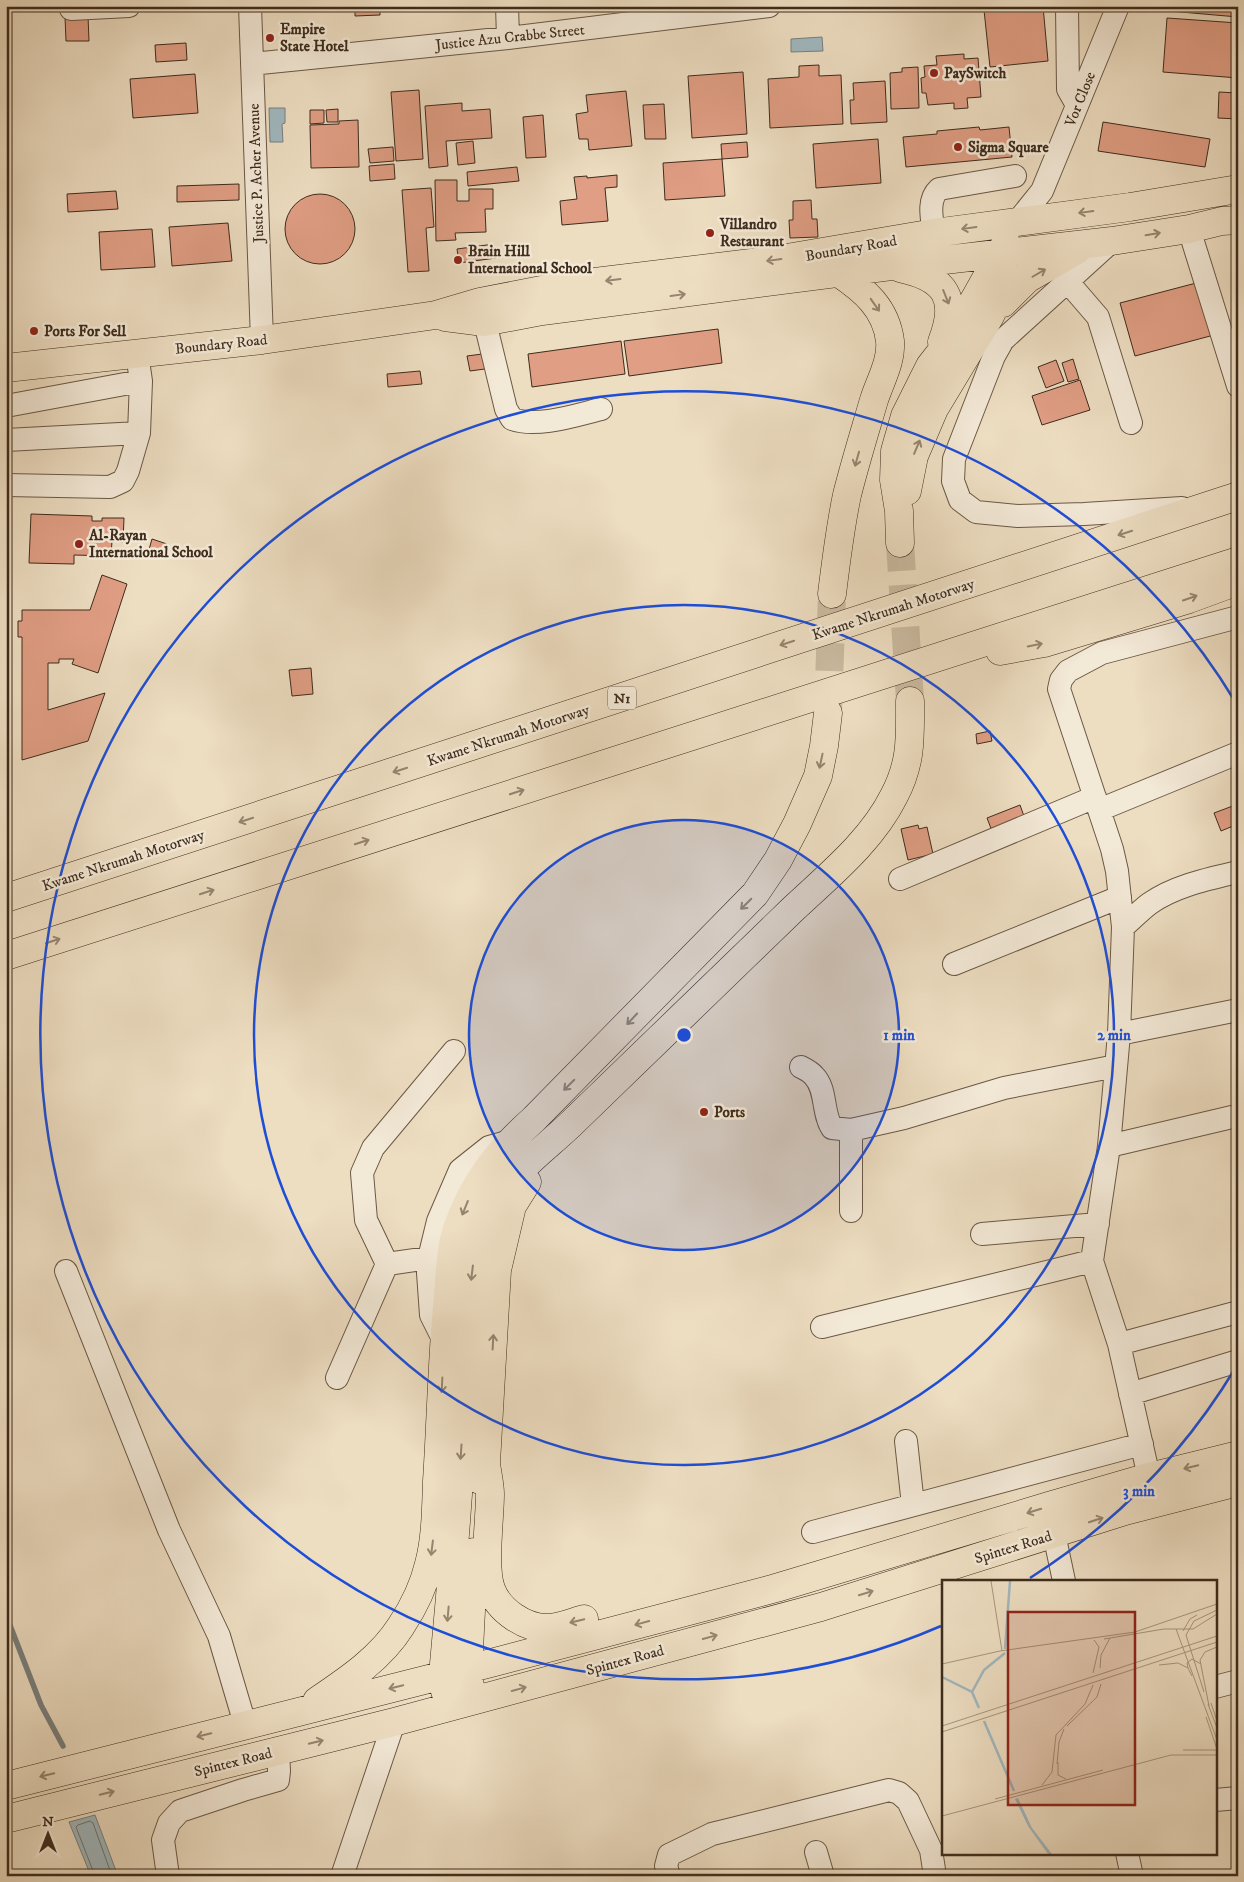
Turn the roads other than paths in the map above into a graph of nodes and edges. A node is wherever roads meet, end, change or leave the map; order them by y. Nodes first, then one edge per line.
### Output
1 (129, 6) edge
2 (250, 6) edge
3 (507, 6) edge
4 (1067, 6) edge
5 (1118, 6) edge
6 (761, 7) edge
7 (71, 9) dead end
8 (508, 38) junction
9 (252, 64) junction
10 (1077, 105) junction
11 (1015, 176) dead end
12 (1238, 190) edge
13 (1232, 219) edge
14 (1029, 220) junction
15 (1189, 229) junction
16 (934, 233) junction
17 (1099, 243) junction
18 (1011, 253) junction
19 (891, 266) junction
20 (839, 273) junction
21 (1067, 281) junction
22 (482, 312) junction
23 (990, 316) junction
24 (262, 340) junction
25 (137, 354) junction
26 (938, 356) junction
27 (6, 368) edge
28 (142, 381) junction
29 (1238, 386) edge
30 (6, 406) edge
31 (601, 409) dead end
32 (1130, 423) dead end
33 (139, 433) junction
34 (6, 440) edge
35 (6, 485) edge
36 (1238, 496) edge
37 (1208, 506) junction
38 (899, 511) junction
39 (900, 543) tunnel mouth
40 (1238, 561) edge
41 (1238, 581) edge
42 (832, 594) tunnel mouth
43 (1238, 617) edge
44 (934, 658) junction
45 (910, 701) tunnel mouth
46 (828, 713) tunnel mouth
47 (1238, 753) edge
48 (1097, 803) junction
49 (1238, 872) edge
50 (900, 878) dead end
51 (1120, 897) junction
52 (6, 898) edge
53 (1122, 927) junction
54 (6, 956) edge
55 (954, 964) dead end
56 (1238, 1010) edge
57 (1119, 1034) junction
58 (651, 1047) junction
59 (603, 1050) junction
60 (454, 1051) dead end
61 (1116, 1066) junction
62 (801, 1067) dead end
63 (1238, 1117) edge
64 (851, 1130) junction
65 (510, 1141) junction
66 (549, 1145) junction
67 (1108, 1146) junction
68 (851, 1211) dead end
69 (1098, 1224) junction
70 (982, 1234) dead end
71 (429, 1258) junction
72 (1092, 1261) junction
73 (387, 1264) junction
74 (66, 1271) dead end
75 (1238, 1312) edge
76 (822, 1328) dead end
77 (445, 1343) junction
78 (1119, 1344) junction
79 (1238, 1362) edge
80 (337, 1378) dead end
81 (1130, 1394) junction
82 (906, 1441) dead end
83 (1142, 1444) junction
84 (1238, 1454) edge
85 (486, 1464) junction
86 (1149, 1477) junction
87 (1238, 1482) edge
88 (913, 1505) junction
89 (812, 1532) dead end
90 (1054, 1534) junction
91 (932, 1542) junction
92 (1064, 1580) edge
93 (456, 1672) junction
94 (1238, 1681) edge
95 (1216, 1687) edge
96 (459, 1705) junction
97 (306, 1709) junction
98 (394, 1722) junction
99 (245, 1724) junction
100 (278, 1752) junction
101 (6, 1786) edge
102 (1238, 1798) edge
103 (1216, 1800) edge
104 (6, 1819) edge
105 (816, 1852) dead end
106 (1127, 1854) edge
107 (168, 1876) edge
108 (342, 1876) edge
109 (669, 1876) edge
110 (823, 1876) edge
111 (935, 1876) edge
112 (1132, 1876) edge

1 - 7 street
2 - 9 street, Justice P. Acher Avenue
3 - 8 street
4 - 10 street
5 - 10 street, Vor Close
6 - 8 street, Justice Azu Crabbe Street
8 - 9 street, Justice Azu Crabbe Street
9 - 24 street, Justice P. Acher Avenue
10 - 14 street, Vor Close
11 - 16 street
12 -> 14 main road, Boundary Road
13 - 15 main road, Boundary Road
14 -> 16 main road, Boundary Road
14 - 18 main road
17 -> 15 main road, Boundary Road
15 - 29 street
16 -> 22 main road, Boundary Road
17 - 18 main road, Boundary Road
17 - 21 street
23 -> 17 main road
18 - 19 main road, Boundary Road
18 - 23 main road
18 - 26 main road
19 - 20 main road, Boundary Road
19 -> 26 main road
22 -> 20 main road, Boundary Road
20 -> 42 main road
21 - 32 street
21 - 37 street
22 - 24 main road, Boundary Road
22 - 31 street
38 -> 23 main road
24 - 25 main road, Boundary Road
25 - 27 main road, Boundary Road
25 - 28 street
26 - 38 main road
28 - 30 street
28 - 33 street
33 - 34 street
33 - 35 street
36 - 37 main road, Kwame Nkrumah Motorway / N1
37 -> 52 main road, Kwame Nkrumah Motorway / N1
38 - 39 main road
40 - 44 main road
44 -> 41 main road
43 - 48 street
54 -> 44 main road
45 - 58 main road
46 -> 59 main road
47 - 48 street
48 - 50 street
48 - 51 street
49 - 53 street
51 - 53 street
51 - 55 street
53 - 57 street
56 - 57 street
57 - 61 street
58 - 59 main road
58 - 66 main road
59 -> 65 main road
60 - 73 street
61 - 64 street
61 - 67 street
62 - 64 street
63 - 67 street
64 - 68 street
65 - 71 street
65 -> 77 main road
85 -> 66 main road
66 -> 93 main road
67 - 69 street
69 - 70 street
69 - 72 street
71 - 73 street
71 - 77 street
72 - 76 street
72 - 78 street
73 - 80 street
74 - 99 street
75 - 78 street
77 -> 97 main road
78 - 81 street
79 - 81 street
81 - 83 street
82 - 88 street
83 - 86 street
83 - 88 street
84 -> 86 main road, Spintex Road
91 -> 85 main road
85 - 93 main road
86 -> 91 main road, Spintex Road
90 -> 87 main road, Spintex Road
88 - 89 street
90 - 92 street
96 -> 90 main road, Spintex Road
91 -> 93 main road, Spintex Road
93 - 96 main road
93 -> 97 main road, Spintex Road
94 - 95 street
96 - 98 main road, Spintex Road
97 - 99 main road, Spintex Road
100 -> 98 main road, Spintex Road
98 - 108 street
99 -> 101 main road, Spintex Road
104 -> 100 main road, Spintex Road
100 - 107 street
102 - 103 street
105 - 110 street
106 - 112 street
109 - 111 street

